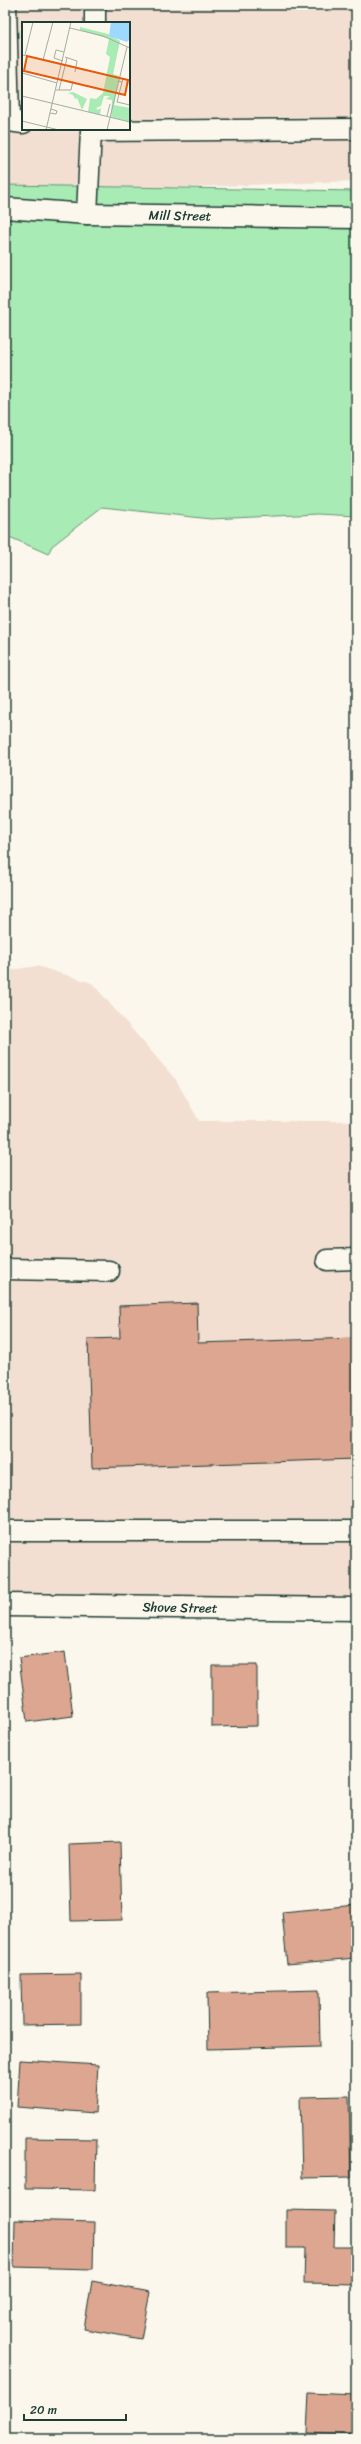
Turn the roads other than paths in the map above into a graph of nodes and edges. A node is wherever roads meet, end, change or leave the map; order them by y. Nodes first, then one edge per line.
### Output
1 (6, 5) edge
2 (95, 5) edge
3 (95, 22) edge
4 (22, 123) edge
5 (356, 128) edge
6 (86, 130) edge
7 (130, 130) edge
8 (5, 208) edge
9 (87, 214) junction
10 (356, 218) edge
11 (356, 1259) edge
12 (327, 1260) dead end
13 (5, 1269) edge
14 (109, 1270) dead end
15 (5, 1531) edge
16 (356, 1532) edge
17 (5, 1606) edge
18 (356, 1609) edge

1 - 4 lane
2 - 3 lane
5 - 7 lane
6 - 9 lane
8 - 9 lane, Mill Street
9 - 10 lane, Mill Street
11 - 12 lane
13 - 14 lane
15 - 16 lane
17 - 18 street, Shove Street

